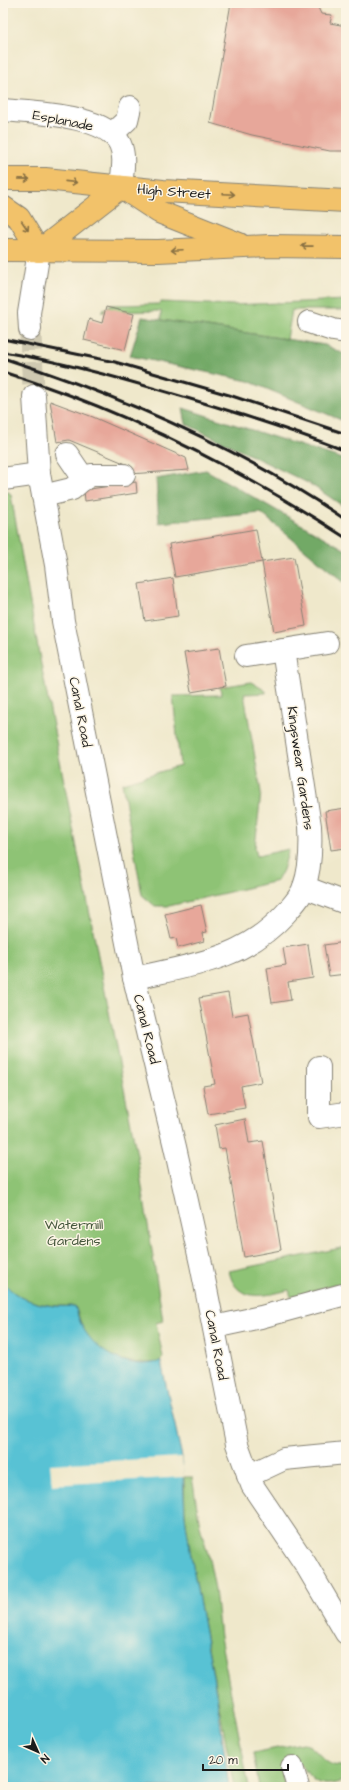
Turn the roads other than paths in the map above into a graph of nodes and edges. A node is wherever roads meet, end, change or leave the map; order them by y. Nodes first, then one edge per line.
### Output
1 (130, 107) dead end
2 (3, 110) edge
3 (112, 134) junction
4 (3, 178) edge
5 (121, 187) junction
6 (346, 201) edge
7 (3, 207) edge
8 (245, 246) junction
9 (346, 247) edge
10 (3, 250) edge
11 (39, 251) junction
12 (309, 322) dead end
13 (30, 329) tunnel mouth
14 (346, 332) edge
15 (34, 396) tunnel mouth
16 (67, 454) dead end
17 (39, 474) junction
18 (124, 475) dead end
19 (3, 479) edge
20 (84, 479) junction
21 (43, 496) junction
22 (327, 642) dead end
23 (283, 650) junction
24 (246, 656) dead end
25 (304, 887) junction
26 (346, 903) edge
27 (134, 978) junction
28 (319, 1067) dead end
29 (346, 1113) edge
30 (346, 1294) edge
31 (214, 1327) junction
32 (346, 1453) edge
33 (248, 1476) junction
34 (346, 1633) edge

1 - 3 street
2 - 3 street, Esplanade
3 - 5 street, Esplanade
4 -> 5 main road, High Street
5 -> 6 main road, High Street
5 - 8 main road
5 - 11 main road
7 -> 11 main road
9 -> 8 main road
8 -> 11 main road
10 - 11 main road
11 - 13 street
12 - 14 street
15 - 17 street, Canal Road
16 - 20 street
17 - 19 street
17 - 21 street, Canal Road
18 - 20 street
20 - 21 street
21 - 27 street, Canal Road
22 - 23 street
23 - 24 street
23 - 25 street, Kingswear Gardens
25 - 26 street
25 - 27 street, Kingswear Gardens
27 - 31 street, Canal Road
28 - 29 street
30 - 31 street
31 - 33 street, Canal Road
32 - 33 street
33 - 34 street, Canal Road

